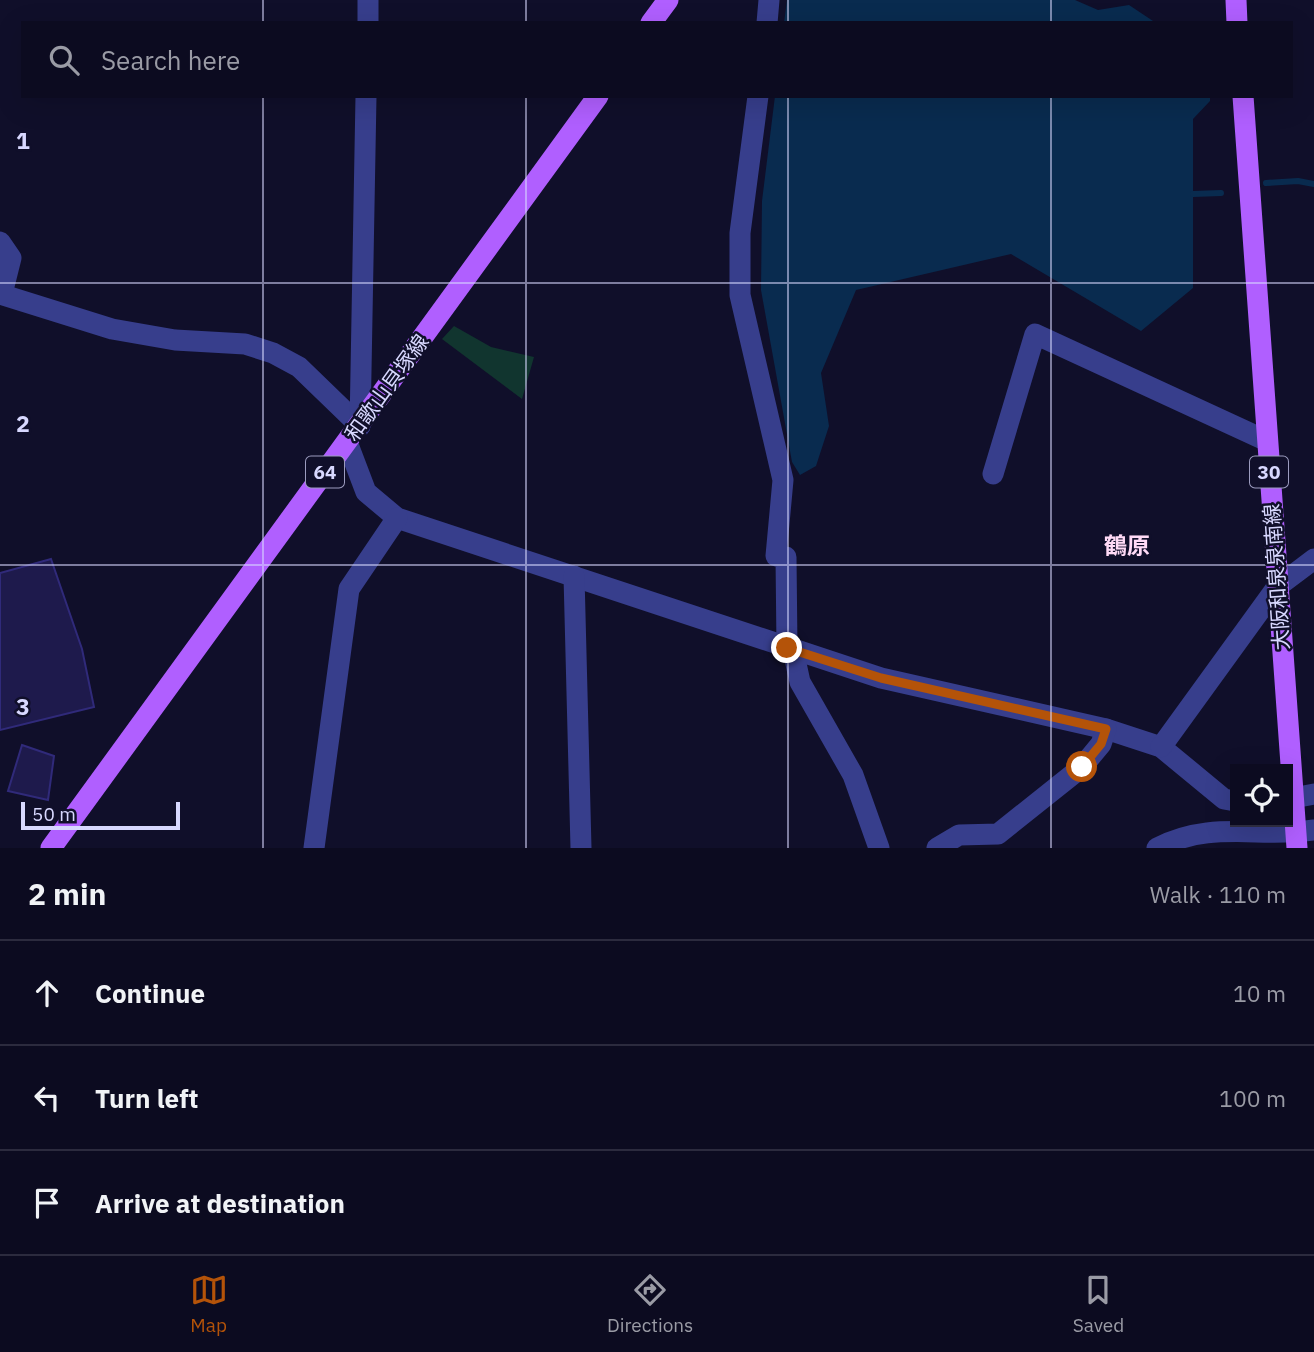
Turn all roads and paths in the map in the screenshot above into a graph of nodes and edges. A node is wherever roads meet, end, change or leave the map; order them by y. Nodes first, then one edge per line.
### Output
1 (368, 0) edge
2 (668, 0) edge
3 (769, 0) edge
4 (1236, 0) edge
5 (368, 21) edge
6 (652, 21) edge
7 (767, 21) edge
8 (1237, 21) edge
9 (366, 98) edge
10 (597, 98) edge
11 (758, 98) edge
12 (1243, 98) edge
13 (0, 242) edge
14 (1, 294) edge
15 (360, 426) junction
16 (1267, 441) junction
17 (347, 443) junction
18 (993, 474) dead end
19 (397, 518) junction
20 (1314, 559) edge
21 (574, 576) junction
22 (1277, 587) junction
23 (790, 649) junction
24 (1106, 729) junction
25 (1161, 747) junction
26 (1298, 797) edge
27 (1230, 800) edge
28 (1302, 837) edge
29 (51, 848) edge
30 (314, 848) edge
31 (581, 848) edge
32 (879, 848) edge
33 (937, 848) edge
34 (1157, 848) edge

1 - 5 street
2 - 6 main road
3 - 7 street
4 - 8 main road
9 - 15 street
10 - 15 main road, 和歌山貝塚線 / 64
11 - 23 street
12 - 16 main road, 大阪和泉泉南線 / 30
13 - 14 street
14 - 15 street
15 - 17 main road, 和歌山貝塚線 / 64
16 - 18 street
16 - 22 main road, 大阪和泉泉南線 / 30
17 - 19 street
17 - 29 main road, 和歌山貝塚線 / 64
19 - 21 street
19 - 30 street
20 - 22 street
21 - 23 street
21 - 31 street
22 - 25 street
22 - 26 main road, 大阪和泉泉南線 / 30
23 - 24 street
23 - 32 street
24 - 25 street
24 - 33 street
25 - 27 street
26 - 28 main road, 大阪和泉泉南線 / 30
28 - 34 street

